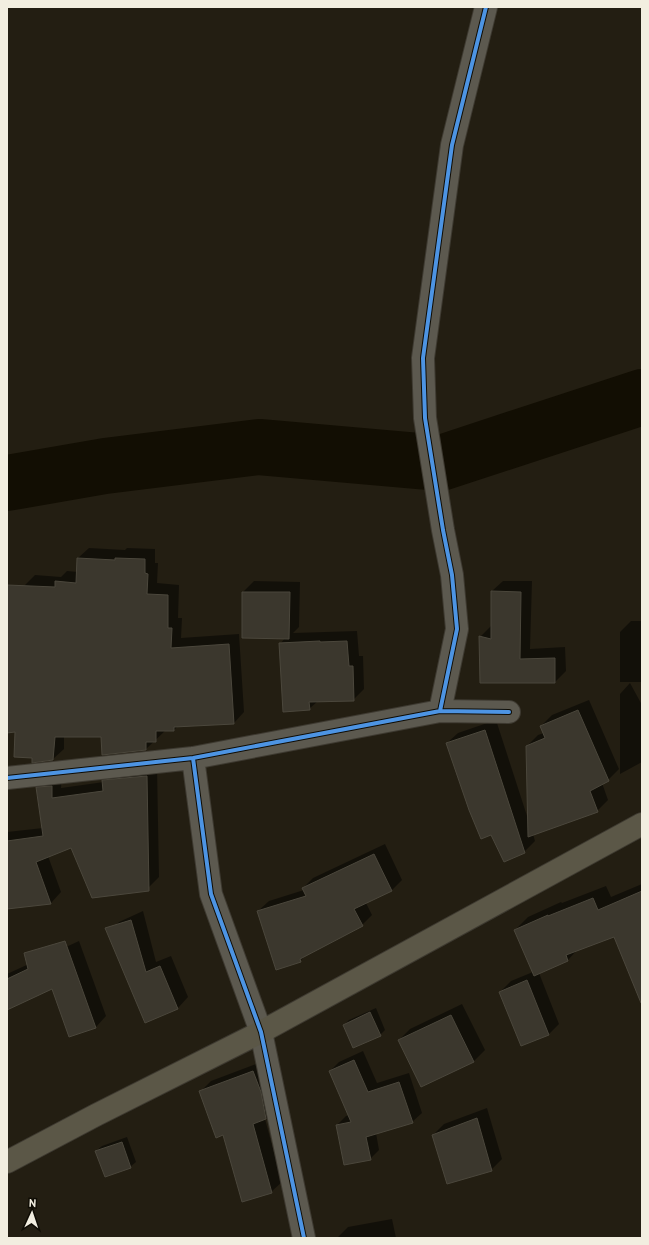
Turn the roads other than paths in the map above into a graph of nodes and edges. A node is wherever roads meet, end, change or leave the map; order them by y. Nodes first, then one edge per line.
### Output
1 (486, 7) edge
2 (440, 711) junction
3 (509, 712) dead end
4 (193, 758) junction
5 (7, 778) edge
6 (642, 824) edge
7 (261, 1032) junction
8 (7, 1162) edge
9 (304, 1238) edge

1 - 2 street
2 - 3 street
2 - 4 street
4 - 5 street
4 - 7 street
6 - 7 main road
7 - 8 main road
7 - 9 street

